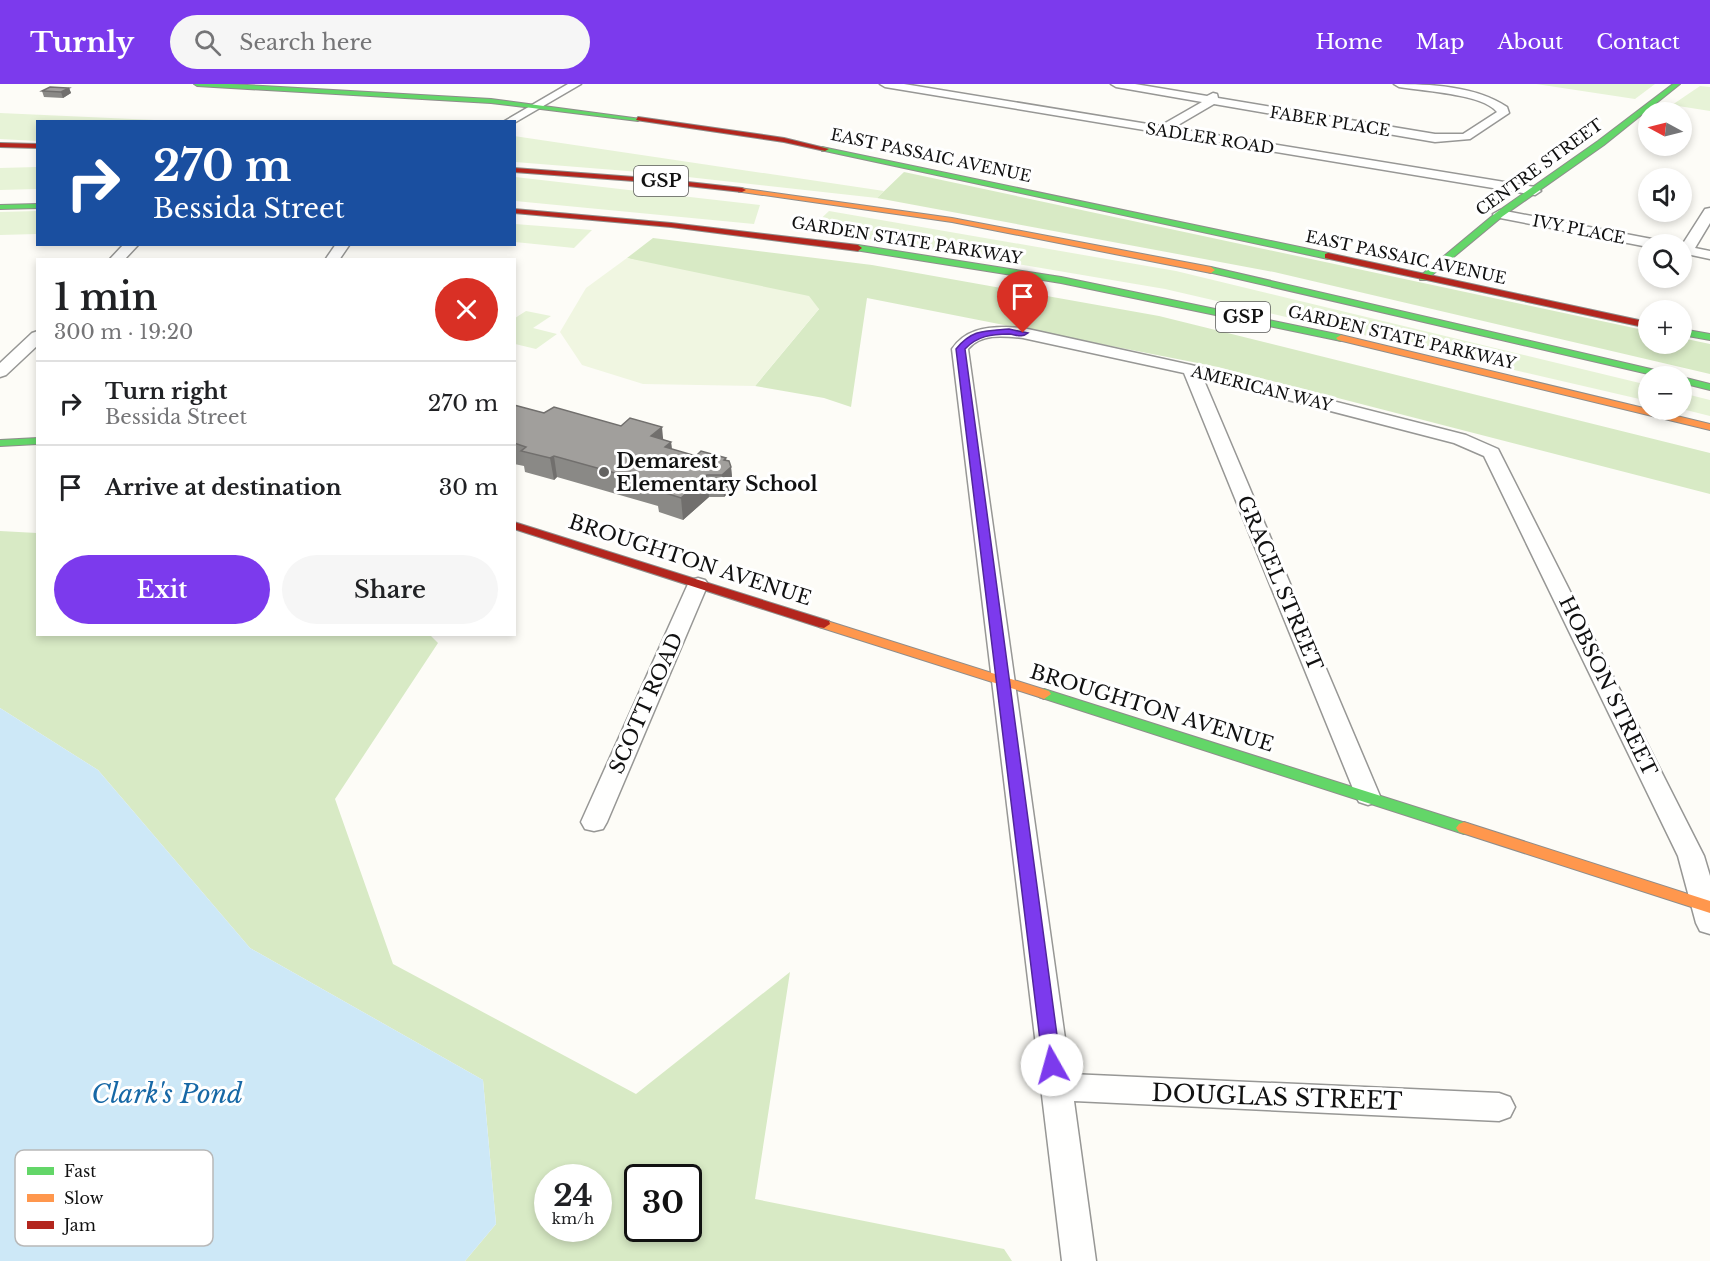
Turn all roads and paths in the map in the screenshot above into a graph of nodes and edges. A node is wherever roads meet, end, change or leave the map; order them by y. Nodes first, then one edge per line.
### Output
1 (197, 84) edge
2 (576, 84) edge
3 (885, 84) edge
4 (1116, 84) edge
5 (1400, 84) edge
6 (1677, 84) edge
7 (906, 86) edge
8 (1213, 96) junction
9 (537, 106) junction
10 (512, 120) edge
11 (1161, 130) junction
12 (0, 145) edge
13 (36, 146) edge
14 (8, 159) dead end
15 (36, 159) edge
16 (516, 170) edge
17 (1535, 191) junction
18 (36, 200) edge
19 (0, 201) edge
20 (36, 206) edge
21 (0, 207) edge
22 (516, 211) edge
23 (1710, 212) edge
24 (1500, 214) junction
25 (1692, 238) edge
26 (1638, 240) edge
27 (130, 246) edge
28 (1692, 252) edge
29 (1710, 255) edge
30 (118, 258) edge
31 (1423, 278) junction
32 (1638, 323) edge
33 (1692, 334) edge
34 (1710, 337) edge
35 (36, 338) edge
36 (1638, 369) edge
37 (1191, 370) junction
38 (0, 372) edge
39 (1692, 382) edge
40 (1710, 387) edge
41 (1710, 427) edge
42 (36, 441) edge
43 (0, 443) edge
44 (1492, 453) joint
45 (516, 526) edge
46 (698, 584) junction
47 (1003, 681) junction
48 (1368, 796) junction
49 (594, 822) dead end
50 (1708, 912) edge
51 (1055, 1087) junction
52 (1499, 1107) dead end
53 (1079, 1261) edge

1 - 9 main road, EAST PASSAIC AVENUE
2 - 9 street
3 - 7 street, SADLER ROAD
4 - 8 street, FABER PLACE
5 - 8 street, FABER PLACE
6 - 17 main road, CENTRE STREET
7 - 11 street, SADLER ROAD
8 - 11 street
9 - 10 street
9 - 31 main road, EAST PASSAIC AVENUE
11 - 17 street, SADLER ROAD
12 - 13 main road
14 - 15 main road
16 - 36 main road, GARDEN STATE PARKWAY / GSP
17 - 24 main road, CENTRE STREET
18 - 19 main road
20 - 21 main road
22 - 41 main road, GARDEN STATE PARKWAY / GSP
23 - 25 street
24 - 26 street, IVY PLACE
24 - 31 main road, CENTRE STREET
27 - 30 street
28 - 29 street
31 - 32 main road, EAST PASSAIC AVENUE
33 - 34 main road
35 - 38 street
37 - 44 street, AMERICAN WAY
37 - 47 street, AMERICAN WAY
37 - 48 street, GRACEL STREET
39 - 40 main road
42 - 43 main road
44 - 50 street, HOBSON STREET
45 - 46 main road, BROUGHTON AVENUE
46 - 47 main road, BROUGHTON AVENUE
46 - 49 street, SCOTT ROAD
47 - 48 main road, BROUGHTON AVENUE
47 - 51 street
48 - 50 main road, BROUGHTON AVENUE
51 - 52 street, DOUGLAS STREET
51 - 53 street

